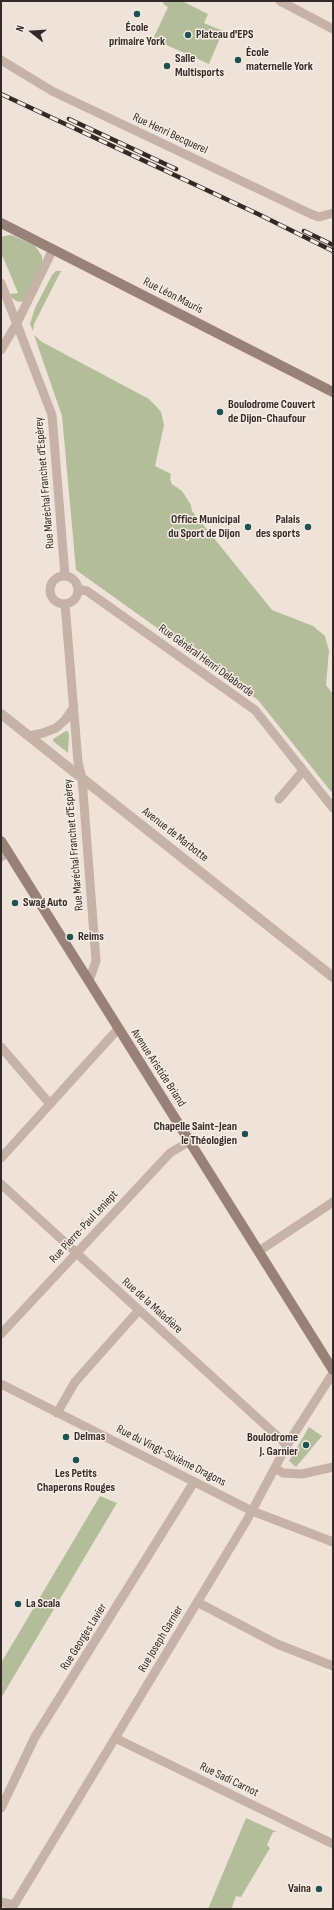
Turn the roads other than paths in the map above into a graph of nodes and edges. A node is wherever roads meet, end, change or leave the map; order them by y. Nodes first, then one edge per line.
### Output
1 (280, 1) edge
2 (333, 29) edge
3 (1, 60) edge
4 (333, 214) edge
5 (4, 227) edge
6 (53, 249) junction
7 (1, 283) edge
8 (17, 323) junction
9 (1, 350) edge
10 (333, 392) edge
11 (65, 575) junction
12 (78, 589) junction
13 (65, 604) junction
14 (74, 707) junction
15 (1, 714) edge
16 (29, 736) junction
17 (304, 772) junction
18 (82, 778) junction
19 (279, 799) dead end
20 (333, 808) edge
21 (1, 841) edge
22 (5, 855) edge
23 (333, 977) edge
24 (89, 981) junction
25 (118, 1029) junction
26 (1, 1047) edge
27 (50, 1104) junction
28 (190, 1141) junction
29 (1, 1158) edge
30 (1, 1184) edge
31 (333, 1202) edge
32 (259, 1251) junction
33 (76, 1254) junction
34 (139, 1310) junction
35 (1, 1334) edge
36 (333, 1370) edge
37 (333, 1373) edge
38 (1, 1384) edge
39 (57, 1413) junction
40 (287, 1445) junction
41 (333, 1467) edge
42 (275, 1468) junction
43 (194, 1482) junction
44 (252, 1511) junction
45 (333, 1542) edge
46 (197, 1602) junction
47 (333, 1666) edge
48 (114, 1738) junction
49 (1, 1808) edge
50 (333, 1844) edge
51 (1, 1902) edge

1 - 2 street
3 - 4 street, Rue Henri Becquerel
5 - 6 main road, Rue Léon Mauris
6 - 8 street
6 - 10 main road, Rue Léon Mauris
7 - 8 street, Rue Maréchal Franchet d'Espèrey
8 - 9 street
8 - 11 street, Rue Maréchal Franchet d'Espèrey
11 - 12 street
11 - 13 street
12 - 13 street
12 - 17 street, Rue Général Henri Delaborde
13 - 14 street, Rue Maréchal Franchet d'Espèrey
14 - 16 street
14 - 18 street, Rue Maréchal Franchet d'Espèrey
15 - 16 street, Avenue de Marbotte
16 - 18 street, Avenue de Marbotte
17 - 19 street
17 - 20 street, Rue Général Henri Delaborde
18 - 23 street, Avenue de Marbotte
18 - 24 street, Rue Maréchal Franchet d'Espèrey
21 - 22 main road, Avenue Aristide Briand
22 - 24 main road, Avenue Aristide Briand
24 - 25 main road, Avenue Aristide Briand
25 - 27 street
25 - 28 main road, Avenue Aristide Briand
26 - 27 street
27 - 29 street
28 - 32 main road, Avenue Aristide Briand
28 - 33 street, Rue Pierre-Paul Leniept
30 - 33 street, Rue de la Maladière
31 - 32 street
32 - 36 main road, Avenue Aristide Briand
33 - 34 street, Rue de la Maladière
33 - 35 street, Rue Pierre-Paul Leniept
34 - 39 street
34 - 40 street, Rue de la Maladière
37 - 40 street, Rue Joseph Garnier
38 - 39 street, Rue du Vingt-Sixième Dragons
39 - 43 street, Rue du Vingt-Sixième Dragons
40 - 42 street, Rue Joseph Garnier
41 - 42 street
42 - 44 street, Rue Joseph Garnier
43 - 44 street, Rue du Vingt-Sixième Dragons
43 - 49 street, Rue Georges Lavier
44 - 45 street, Rue du Vingt-Sixième Dragons
44 - 46 street, Rue Joseph Garnier
46 - 47 street
46 - 48 street, Rue Joseph Garnier
48 - 50 street, Rue Sadi Carnot
48 - 51 street, Rue Joseph Garnier

